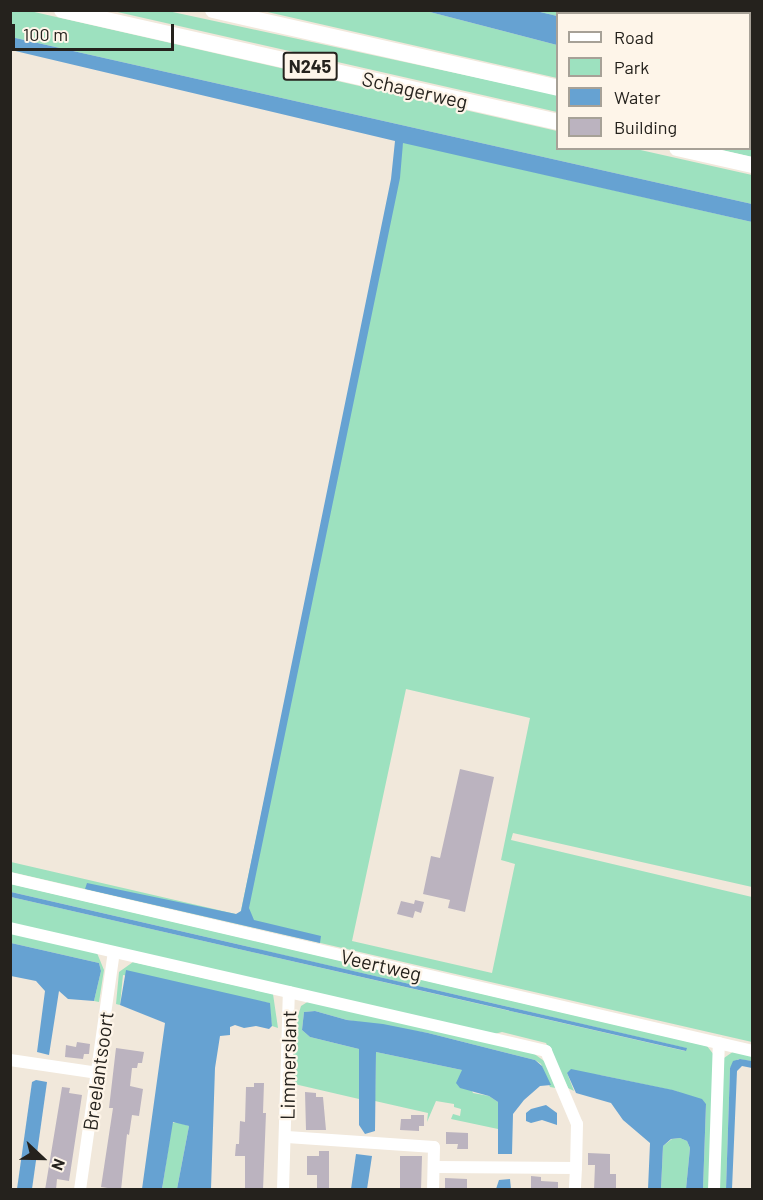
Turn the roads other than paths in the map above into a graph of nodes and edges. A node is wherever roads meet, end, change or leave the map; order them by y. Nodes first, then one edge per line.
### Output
1 (62, 10) edge
2 (213, 10) edge
3 (556, 88) edge
4 (556, 122) edge
5 (687, 150) edge
6 (753, 165) edge
7 (10, 878) edge
8 (10, 928) edge
9 (114, 952) junction
10 (289, 992) junction
11 (719, 1043) junction
12 (753, 1051) edge
13 (10, 1060) edge
14 (98, 1073) junction
15 (286, 1137) junction
16 (434, 1167) junction
17 (576, 1168) junction
18 (80, 1190) edge
19 (284, 1190) edge
20 (434, 1190) edge
21 (575, 1190) edge
22 (714, 1190) edge

1 - 4 main road, Schagerweg / N245
2 - 3 main road, Schagerweg / N245
5 - 6 main road
7 - 11 street, Veertweg
8 - 9 street
9 - 10 street
9 - 14 street, Breelantsoort
10 - 15 street, Limmerslant
10 - 17 street
11 - 12 street, Veertweg
11 - 22 street
13 - 14 street
14 - 18 street, Breelantsoort
15 - 16 street, Limmerslant
15 - 19 street, Limmerslant
16 - 17 street
16 - 20 street
17 - 21 street

